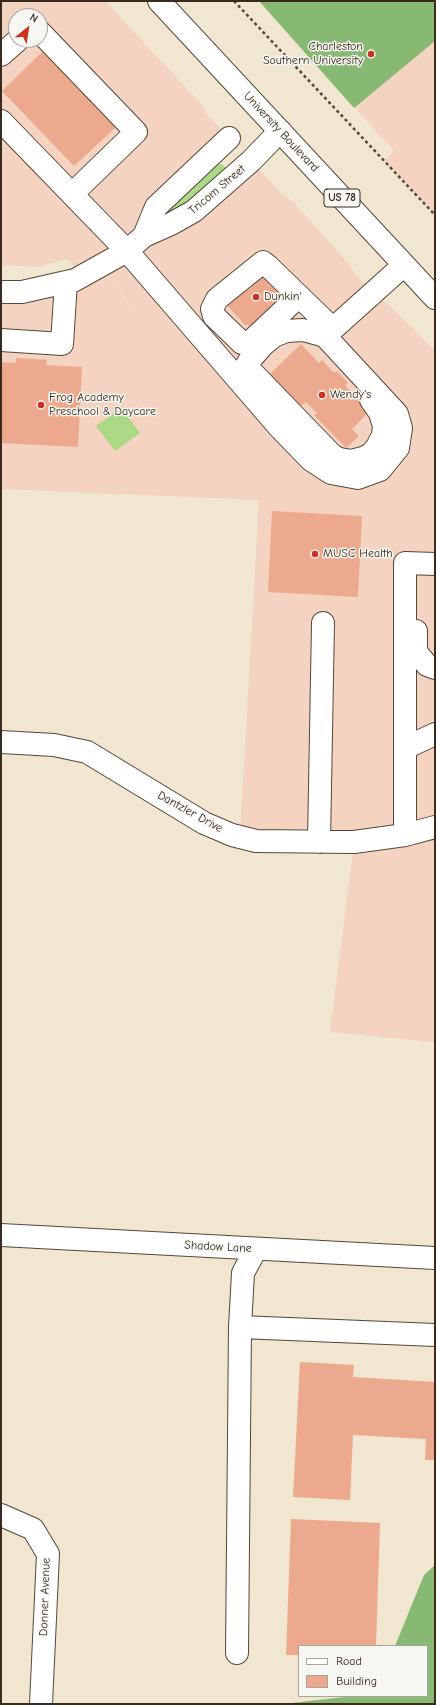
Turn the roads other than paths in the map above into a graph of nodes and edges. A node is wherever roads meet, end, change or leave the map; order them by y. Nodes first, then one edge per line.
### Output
1 (159, 1) edge
2 (48, 40) edge
3 (9, 48) edge
4 (1, 55) edge
5 (1, 121) edge
6 (280, 131) junction
7 (229, 138) dead end
8 (72, 194) junction
9 (144, 236) junction
10 (127, 251) junction
11 (404, 265) junction
12 (66, 282) junction
13 (1, 292) edge
14 (299, 296) junction
15 (435, 298) edge
16 (217, 299) junction
17 (190, 323) junction
18 (322, 332) junction
19 (1, 340) edge
20 (242, 373) junction
21 (426, 564) edge
22 (323, 623) dead end
23 (435, 668) edge
24 (435, 734) edge
25 (1, 742) edge
26 (405, 748) junction
27 (435, 827) edge
28 (406, 835) junction
29 (319, 842) junction
30 (1, 1235) edge
31 (256, 1249) junction
32 (435, 1258) edge
33 (240, 1327) junction
34 (435, 1335) edge
35 (1, 1515) edge
36 (236, 1653) dead end
37 (41, 1704) edge

1 - 6 street, University Boulevard / US 78
2 - 8 street
3 - 4 street
5 - 8 street
6 - 9 street, Tricom Street
6 - 11 street, University Boulevard / US 78
7 - 9 street, Tricom Street
8 - 10 street
9 - 10 street, Tricom Street
10 - 12 street, Tricom Street
10 - 17 street
11 - 15 street, University Boulevard / US 78
11 - 18 street
12 - 13 street, Tricom Street
12 - 19 street
14 - 16 street
14 - 16 street
14 - 18 street
16 - 17 street
17 - 20 street
18 - 20 street
18 - 20 street
18 - 20 street
21 - 23 street
21 - 26 street
22 - 29 street
24 - 26 street
25 - 29 street, Dantzler Drive
26 - 28 street
27 - 28 street, Dantzler Drive
28 - 29 street, Dantzler Drive
30 - 31 street, Shadow Lane
31 - 32 street, Shadow Lane
31 - 33 street
33 - 34 street
33 - 36 street
35 - 37 street, Donner Avenue

